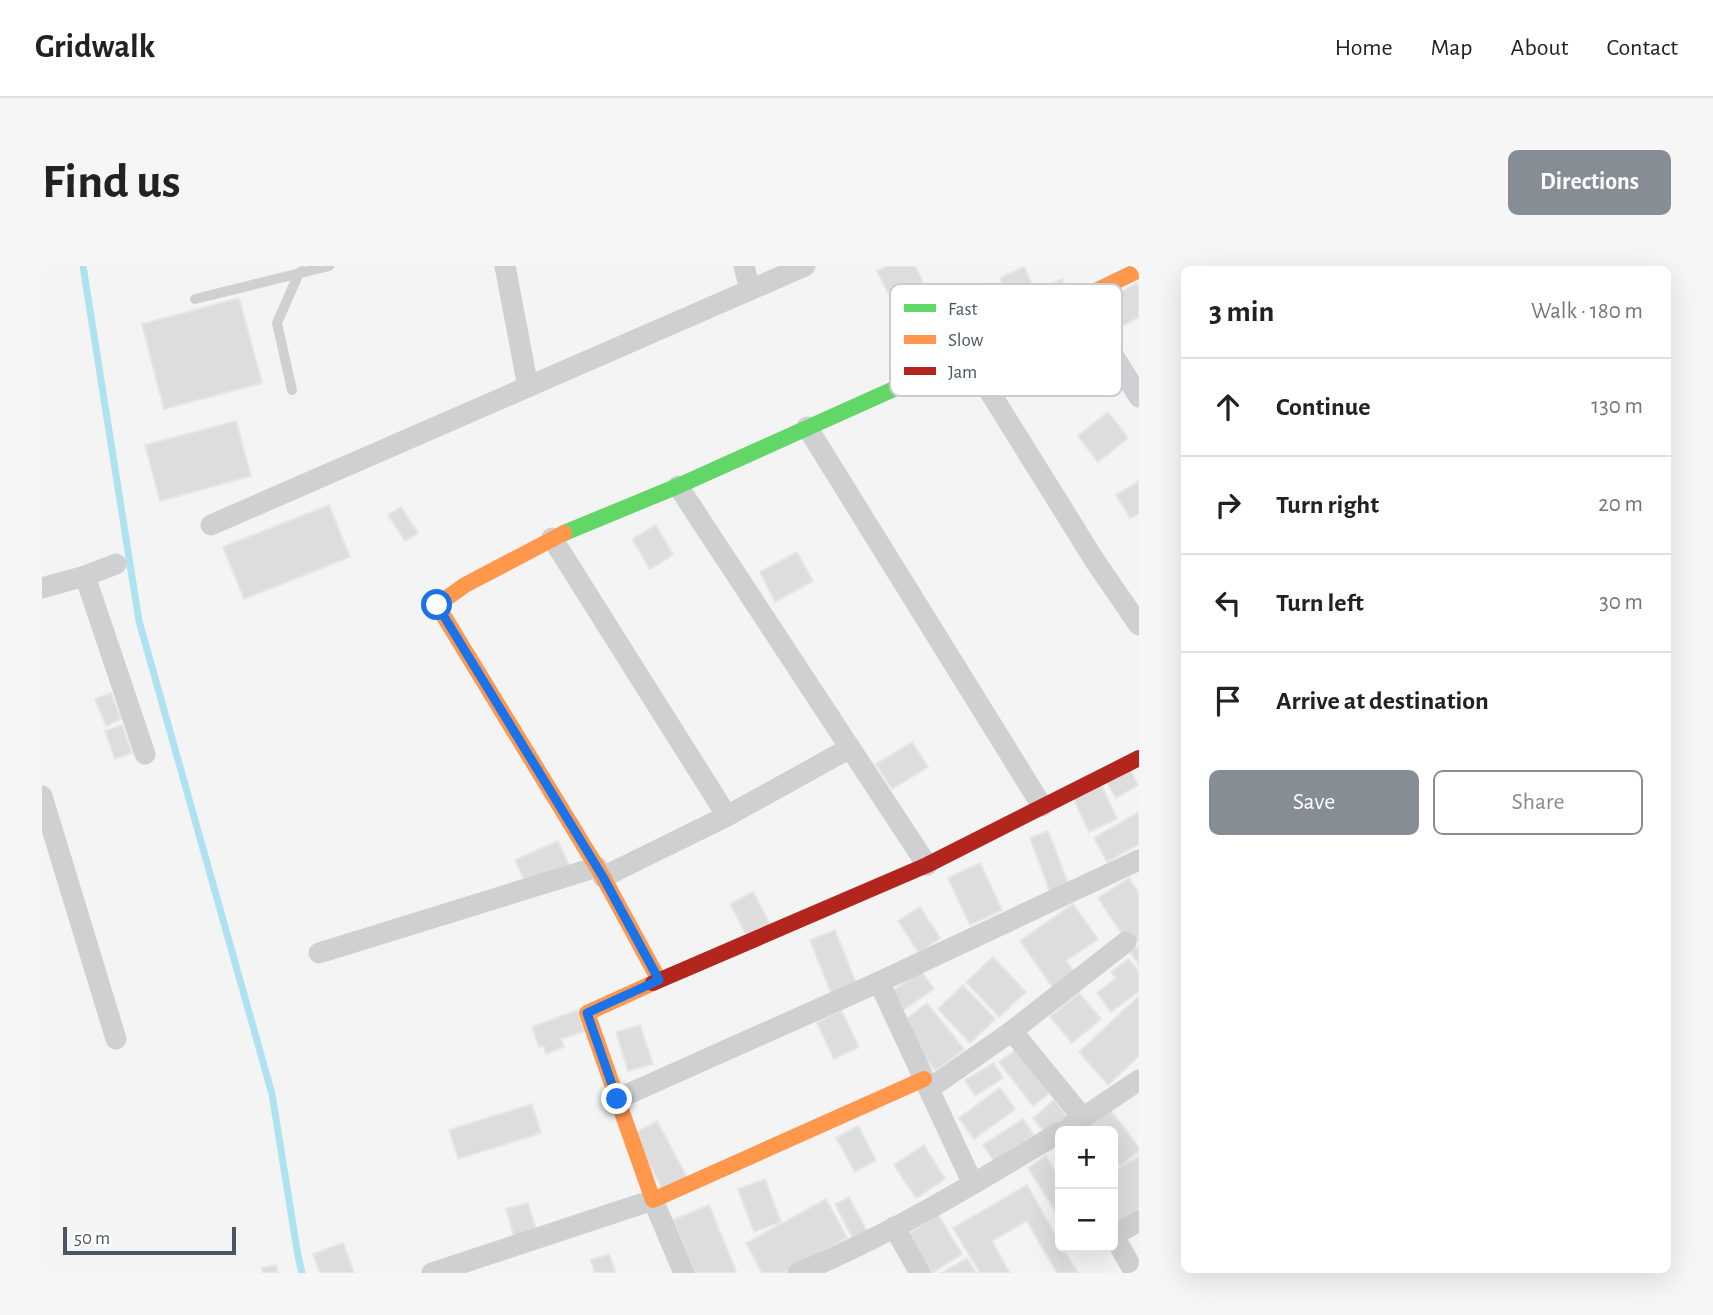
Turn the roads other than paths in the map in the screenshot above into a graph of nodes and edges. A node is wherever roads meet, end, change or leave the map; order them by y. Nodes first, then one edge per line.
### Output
1 (329, 266) edge
2 (505, 266) edge
3 (744, 266) edge
4 (805, 266) edge
5 (303, 270) edge
6 (1139, 270) edge
7 (1110, 284) edge
8 (750, 290) junction
9 (195, 299) dead end
10 (1122, 369) edge
11 (527, 387) junction
12 (292, 390) dead end
13 (890, 391) edge
14 (992, 396) edge
15 (1139, 397) edge
16 (807, 427) junction
17 (678, 486) junction
18 (211, 525) dead end
19 (552, 538) junction
20 (117, 564) dead end
21 (86, 576) junction
22 (42, 588) edge
23 (1139, 625) edge
24 (850, 748) junction
25 (145, 754) dead end
26 (1139, 758) edge
27 (42, 796) edge
28 (1042, 806) junction
29 (727, 816) junction
30 (49, 847) edge
31 (1139, 860) edge
32 (927, 865) junction
33 (600, 872) junction
34 (1126, 942) dead end
35 (319, 953) dead end
36 (659, 980) junction
37 (879, 982) junction
38 (1012, 1031) junction
39 (116, 1039) dead end
40 (1139, 1080) edge
41 (926, 1084) junction
42 (617, 1099) junction
43 (1083, 1118) junction
44 (1070, 1126) edge
45 (1055, 1136) edge
46 (973, 1184) junction
47 (653, 1200) junction
48 (1139, 1221) edge
49 (894, 1227) junction
50 (1118, 1233) edge
51 (1118, 1244) edge
52 (432, 1273) edge
53 (684, 1273) edge
54 (798, 1273) edge
55 (920, 1273) edge
56 (1135, 1273) edge

1 - 5 lane
2 - 11 street
3 - 8 street
4 - 8 street
5 - 9 lane
5 - 12 lane
6 - 7 street
8 - 11 street
10 - 15 street
11 - 18 street
13 - 16 street
14 - 23 street
16 - 17 street
16 - 28 street
17 - 19 street
17 - 24 street
19 - 29 street
19 - 33 street
20 - 21 street
21 - 22 street
21 - 25 street
24 - 29 street
24 - 32 street
26 - 28 street
27 - 30 street
28 - 32 street
29 - 33 street
30 - 39 street
31 - 37 street
32 - 36 street
33 - 35 street
33 - 36 street
34 - 38 street
36 - 42 street
37 - 41 street
37 - 42 street
38 - 41 street
38 - 43 street
40 - 43 street
41 - 46 street
41 - 47 street
42 - 47 street
43 - 44 street
45 - 46 street
46 - 49 street
47 - 52 street
47 - 53 street
48 - 50 street
49 - 54 street
49 - 55 street
51 - 56 street

